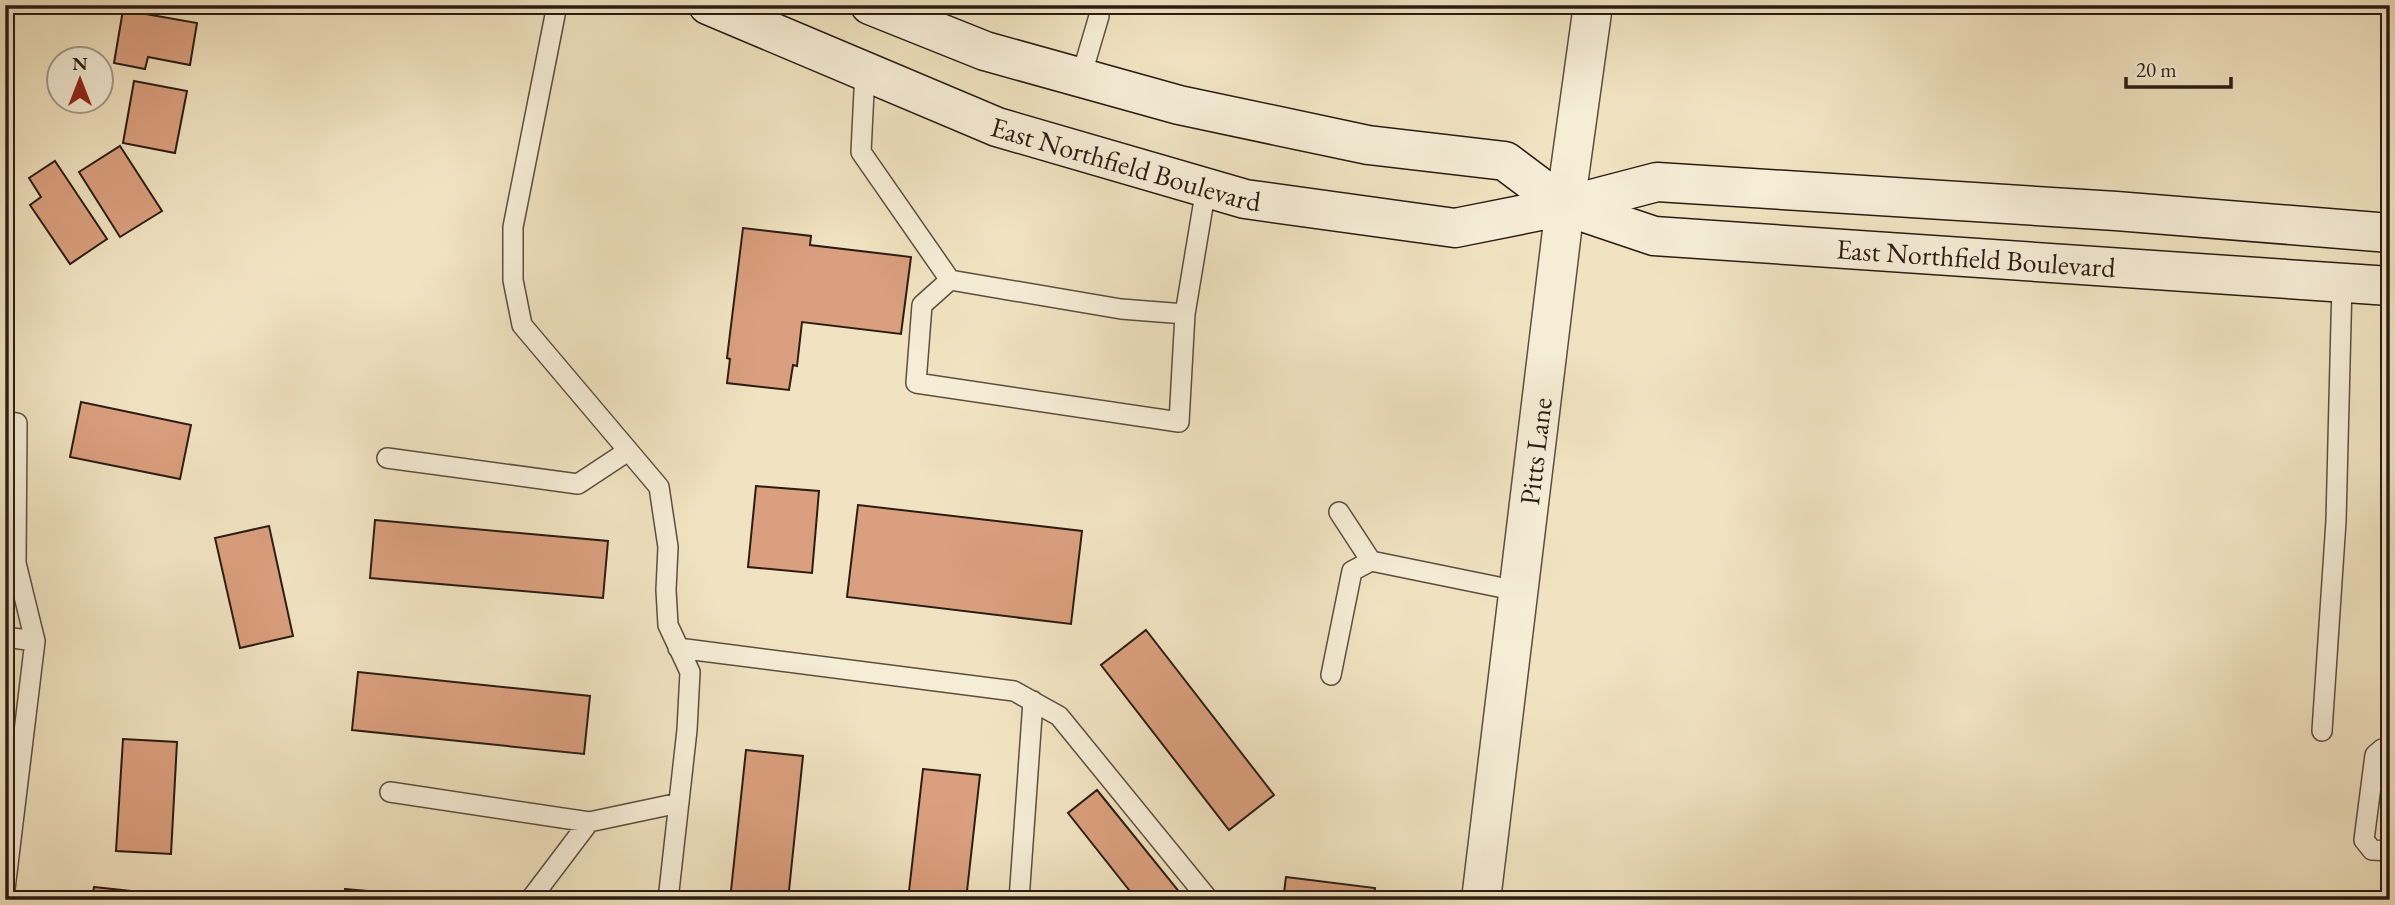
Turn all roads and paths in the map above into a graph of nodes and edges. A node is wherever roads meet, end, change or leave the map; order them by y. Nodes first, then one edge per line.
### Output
1 (557, 5) edge
2 (708, 5) edge
3 (870, 5) edge
4 (1099, 5) edge
5 (1593, 5) edge
6 (865, 71) junction
7 (1081, 77) junction
8 (1206, 188) junction
9 (1566, 205) junction
10 (2116, 211) junction
11 (2390, 233) edge
12 (2112, 266) junction
13 (950, 280) junction
14 (2342, 283) junction
15 (2390, 286) edge
16 (1185, 314) junction
17 (5, 421) edge
18 (628, 451) junction
19 (387, 458) dead end
20 (1339, 512) dead end
21 (1371, 561) junction
22 (1518, 591) junction
23 (5, 637) edge
24 (35, 641) junction
25 (678, 648) junction
26 (1331, 675) dead end
27 (1033, 701) junction
28 (2322, 731) dead end
29 (2390, 750) edge
30 (390, 792) dead end
31 (679, 803) junction
32 (589, 822) junction
33 (2390, 851) edge
34 (5, 889) edge
35 (530, 900) edge
36 (668, 900) edge
37 (1019, 900) edge
38 (1209, 900) edge
39 (1481, 900) edge

1 - 18 lane
2 - 6 main road, East Northfield Boulevard
3 - 7 main road, East Northfield Boulevard
4 - 7 lane
5 - 9 main road, Pitts Lane
6 - 8 main road, East Northfield Boulevard
6 - 13 lane
7 - 9 main road, East Northfield Boulevard
8 - 9 main road, East Northfield Boulevard
8 - 16 lane
9 - 10 main road, East Northfield Boulevard
9 - 12 main road, East Northfield Boulevard
9 - 22 main road, Pitts Lane
10 - 11 main road, East Northfield Boulevard
10 - 12 main road
12 - 14 main road, East Northfield Boulevard
13 - 16 lane
13 - 16 lane
14 - 15 main road, East Northfield Boulevard
14 - 28 lane
17 - 24 lane
18 - 19 lane
18 - 25 lane
20 - 21 lane
21 - 22 lane
21 - 26 lane
22 - 39 main road, Pitts Lane
23 - 24 lane
24 - 34 lane
25 - 27 lane
25 - 31 lane
27 - 37 lane
27 - 38 lane
29 - 33 lane
30 - 32 lane
31 - 32 lane
31 - 36 lane
32 - 35 lane

